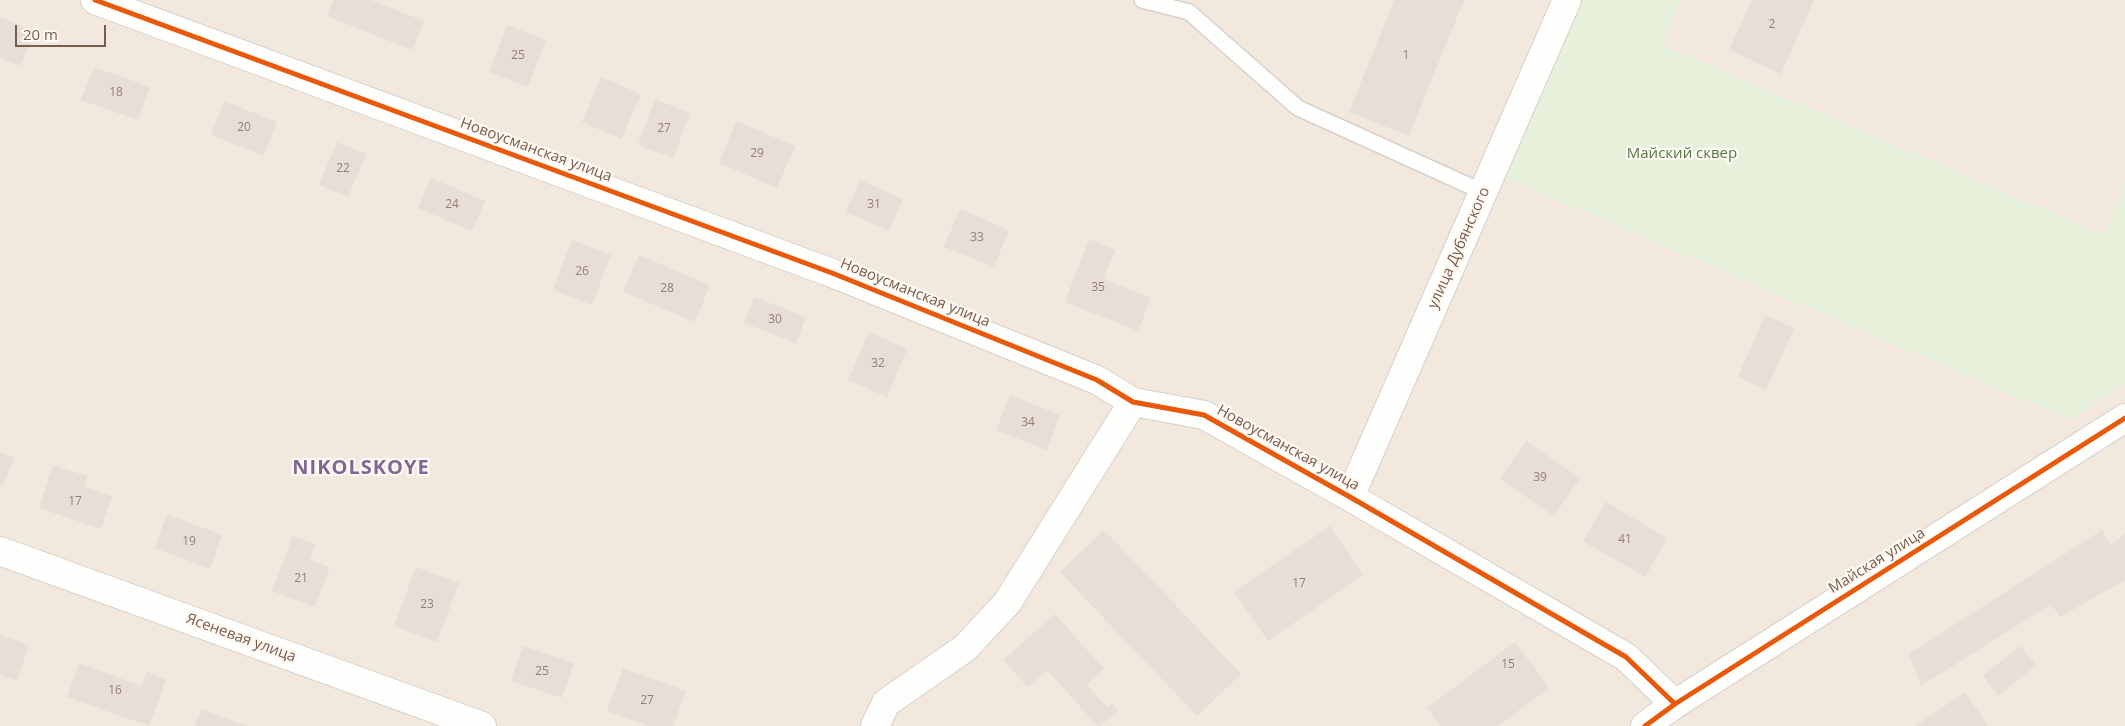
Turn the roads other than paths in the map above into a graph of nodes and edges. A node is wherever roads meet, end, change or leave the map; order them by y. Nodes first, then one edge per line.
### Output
1 (96, 0) edge
2 (1142, 0) edge
3 (1567, 0) edge
4 (1483, 192) junction
5 (1133, 402) junction
6 (2125, 418) edge
7 (1350, 496) junction
8 (0, 551) edge
9 (1675, 704) junction
10 (482, 726) edge
11 (875, 726) edge
12 (1645, 726) edge

1 - 5 street, Новоусманская улица
2 - 4 lane
3 - 4 street, улица Дубянского
4 - 7 street, улица Дубянского
5 - 7 street, Новоусманская улица
5 - 11 street
6 - 9 street, Майская улица
7 - 9 street, Новоусманская улица
8 - 10 street, Ясеневая улица
9 - 12 street, Майская улица

